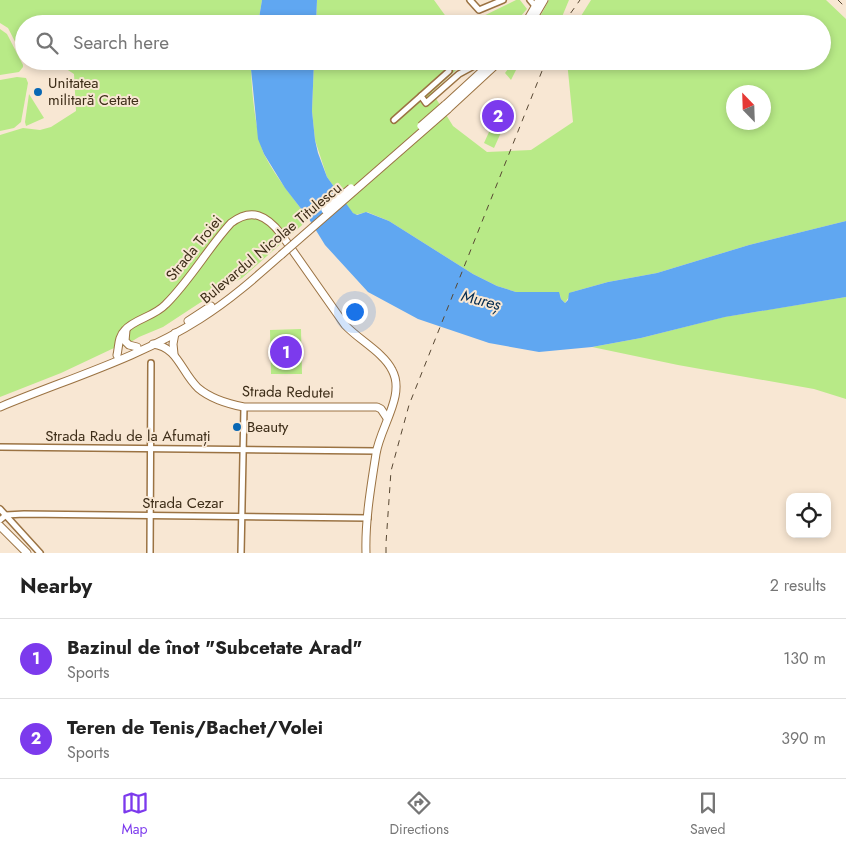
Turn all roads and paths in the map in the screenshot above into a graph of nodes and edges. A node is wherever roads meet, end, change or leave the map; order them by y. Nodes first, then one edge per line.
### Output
1 (470, 0) edge
2 (503, 0) edge
3 (530, 0) edge
4 (544, 0) edge
5 (537, 3) edge
6 (530, 15) edge
7 (535, 15) edge
8 (467, 70) edge
9 (483, 70) edge
10 (490, 70) edge
11 (449, 71) dead end
12 (421, 96) junction
13 (447, 107) junction
14 (394, 120) dead end
15 (280, 253) junction
16 (127, 327) junction
17 (175, 333) junction
18 (153, 344) junction
19 (137, 347) junction
20 (117, 355) junction
21 (174, 355) junction
22 (151, 363) dead end
23 (0, 403) edge
24 (0, 407) edge
25 (244, 407) junction
26 (387, 418) junction
27 (0, 447) edge
28 (151, 448) junction
29 (244, 449) junction
30 (376, 451) junction
31 (0, 509) edge
32 (6, 515) junction
33 (151, 516) junction
34 (242, 516) junction
35 (368, 518) junction
36 (0, 520) edge
37 (0, 526) edge
38 (27, 553) edge
39 (40, 553) edge
40 (150, 553) edge
41 (241, 553) edge
42 (366, 553) edge

1 - 2 street
3 - 5 street
4 - 7 main road
5 - 6 main road
8 - 12 street
9 - 13 main road, Bulevardul Nicolae Titulescu
10 - 13 main road, Bulevardul Nicolae Titulescu
11 - 12 street
12 - 14 street
13 - 15 main road, Bulevardul Nicolae Titulescu, bridge
15 - 17 main road, Bulevardul Nicolae Titulescu
15 - 19 main road, Bulevardul Nicolae Titulescu
16 - 19 main road
16 - 20 main road
16 - 26 main road, Strada Troiei
17 - 18 main road, Bulevardul Nicolae Titulescu
17 - 21 main road
18 - 21 main road
18 - 24 main road, Bulevardul Nicolae Titulescu
19 - 20 main road, Bulevardul Nicolae Titulescu
20 - 23 main road, Bulevardul Nicolae Titulescu
21 - 25 main road, Strada Redutei
22 - 28 street
25 - 26 main road, Strada Redutei
25 - 29 street
26 - 30 main road, Strada Troiei
27 - 28 street, Strada Radu de la Afumați
28 - 29 street, Strada Radu de la Afumați
28 - 33 street
29 - 30 street, Strada Radu de la Afumați
29 - 34 street
30 - 35 main road, Strada Troiei
31 - 32 street
32 - 33 street, Strada Cezar
32 - 36 street
32 - 39 street
33 - 34 street, Strada Cezar
33 - 40 street
34 - 35 street, Strada Cezar
34 - 41 street
35 - 42 main road, Strada Troiei
37 - 38 main road

